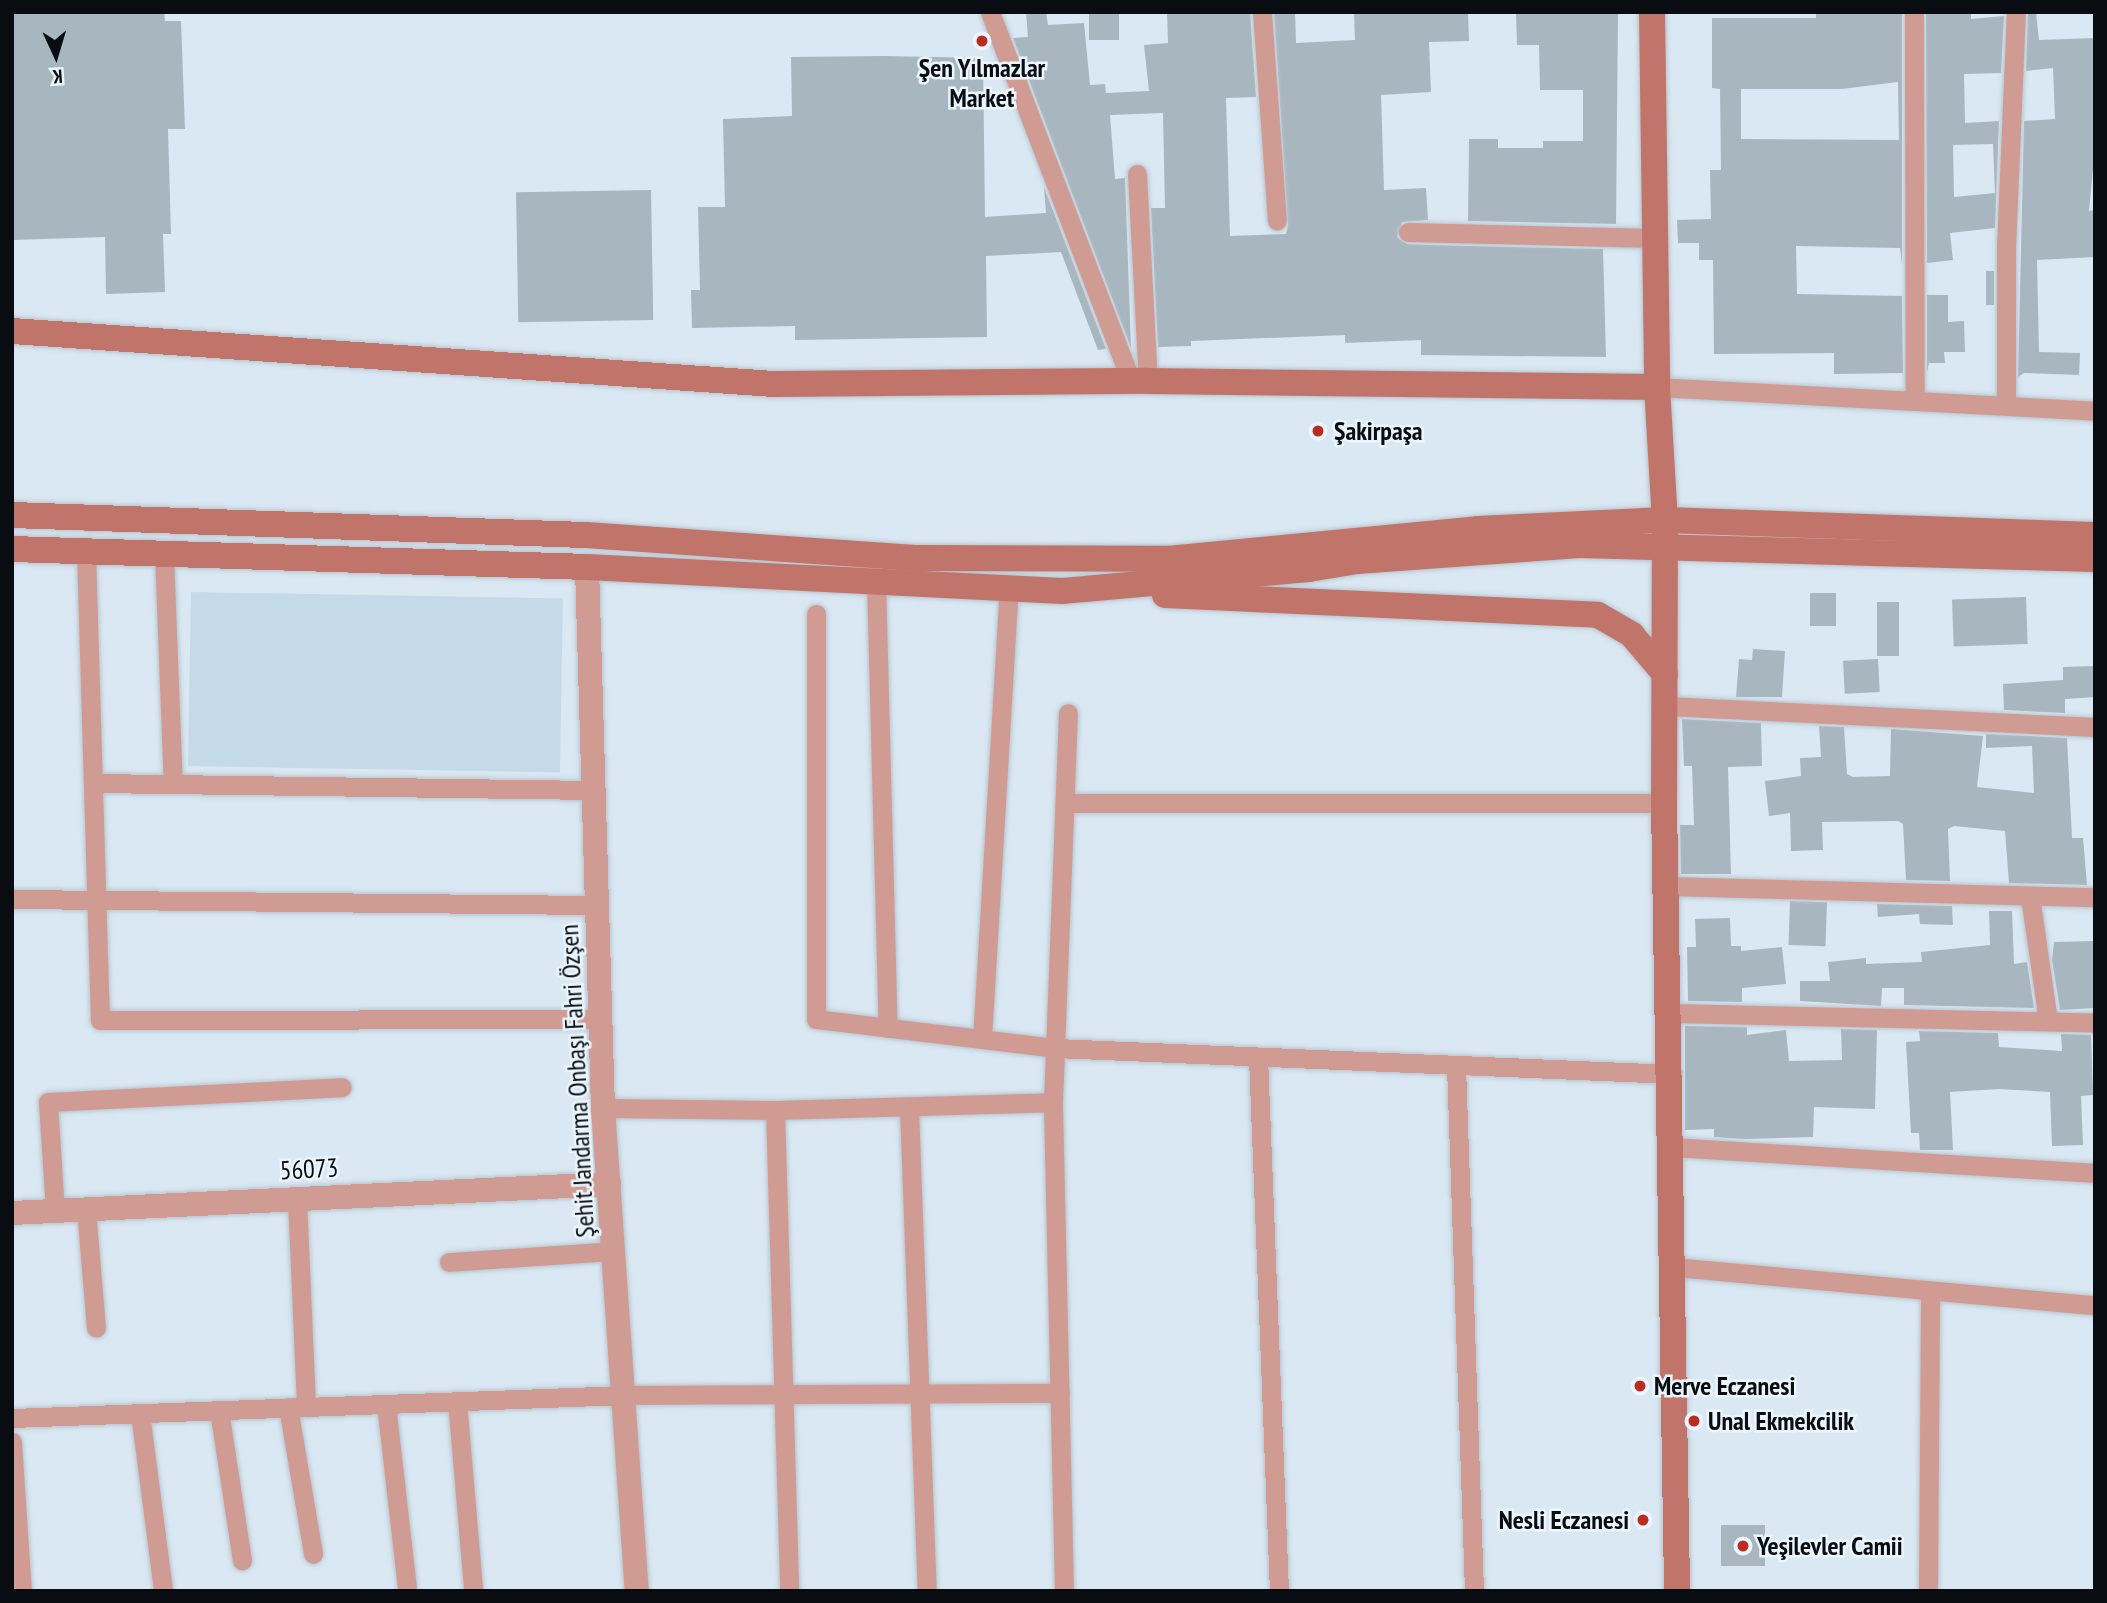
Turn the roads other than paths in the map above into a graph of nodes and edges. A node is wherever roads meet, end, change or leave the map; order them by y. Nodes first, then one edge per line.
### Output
1 (990, 12) edge
2 (1262, 12) edge
3 (1652, 12) edge
4 (1914, 12) edge
5 (2017, 12) edge
6 (1136, 174) dead end
7 (1277, 220) dead end
8 (1408, 232) dead end
9 (1653, 238) junction
10 (12, 331) edge
11 (1140, 381) junction
12 (1657, 387) junction
13 (1915, 399) junction
14 (2006, 405) junction
15 (2095, 411) edge
16 (12, 515) edge
17 (1664, 533) junction
18 (2095, 535) edge
19 (12, 549) edge
20 (86, 551) junction
21 (164, 554) junction
22 (2095, 558) edge
23 (587, 568) junction
24 (876, 581) junction
25 (1009, 590) junction
26 (1062, 591) junction
27 (816, 614) dead end
28 (1665, 674) junction
29 (1665, 706) junction
30 (1068, 713) dead end
31 (2095, 727) edge
32 (94, 783) junction
33 (173, 784) junction
34 (594, 790) junction
35 (1065, 803) junction
36 (1664, 803) junction
37 (1667, 886) junction
38 (2030, 896) junction
39 (2095, 897) edge
40 (12, 899) edge
41 (99, 899) junction
42 (597, 905) junction
43 (1670, 1013) junction
44 (600, 1018) junction
45 (2048, 1021) junction
46 (2095, 1023) edge
47 (888, 1028) junction
48 (982, 1039) junction
49 (1055, 1048) junction
50 (1258, 1057) junction
51 (1456, 1065) junction
52 (1672, 1074) junction
53 (342, 1087) dead end
54 (1054, 1102) junction
55 (603, 1108) junction
56 (909, 1108) junction
57 (775, 1110) junction
58 (1673, 1147) junction
59 (2095, 1173) edge
60 (609, 1184) junction
61 (298, 1199) junction
62 (86, 1209) junction
63 (55, 1211) junction
64 (12, 1213) edge
65 (615, 1251) junction
66 (449, 1262) dead end
67 (1674, 1267) junction
68 (1930, 1291) junction
69 (2095, 1305) edge
70 (96, 1328) dead end
71 (920, 1393) junction
72 (1060, 1393) junction
73 (784, 1394) junction
74 (626, 1395) junction
75 (457, 1401) junction
76 (386, 1404) junction
77 (297, 1407) junction
78 (219, 1410) junction
79 (140, 1413) junction
80 (12, 1418) edge
81 (12, 1442) edge
82 (313, 1554) dead end
83 (242, 1560) dead end
84 (407, 1587) dead end
85 (473, 1588) dead end
86 (22, 1591) edge
87 (163, 1591) edge
88 (638, 1591) edge
89 (789, 1591) edge
90 (928, 1591) edge
91 (1064, 1591) edge
92 (1279, 1591) edge
93 (1474, 1591) edge
94 (1677, 1591) edge
95 (1928, 1591) edge

1 - 11 street
2 - 7 street
3 - 9 main road
4 - 13 street
5 - 14 street
6 - 11 street
8 - 9 street
9 - 12 main road
10 - 11 main road
11 - 12 main road
12 - 13 street
12 - 17 main road
13 - 14 street
14 - 15 street
16 - 17 main road
17 - 18 main road
17 - 22 main road
17 - 26 main road
17 - 28 main road
19 - 20 main road
20 - 21 main road
20 - 32 street
21 - 23 main road
21 - 33 street
23 - 24 main road
23 - 34 street, Şehit Jandarma Onbaşı Fahri Özşen
24 - 25 main road
24 - 47 street
25 - 26 main road
25 - 48 street
26 - 28 main road
27 - 47 street
28 - 29 main road
29 - 31 street
29 - 36 main road
30 - 35 street
32 - 33 street
32 - 41 street
33 - 34 street
34 - 42 street, Şehit Jandarma Onbaşı Fahri Özşen
35 - 36 street
35 - 49 street
36 - 37 main road
37 - 38 street
37 - 43 main road
38 - 39 street
38 - 45 street
40 - 41 street
41 - 42 street
41 - 44 street
42 - 44 street, Şehit Jandarma Onbaşı Fahri Özşen
43 - 45 street
43 - 52 main road
44 - 55 street, Şehit Jandarma Onbaşı Fahri Özşen
45 - 46 street
47 - 48 street
48 - 49 street
49 - 50 street
49 - 54 street
50 - 51 street
50 - 92 street
51 - 52 street
51 - 93 street
52 - 58 main road
53 - 63 street
54 - 56 street
54 - 72 street
55 - 57 street
55 - 60 street, Şehit Jandarma Onbaşı Fahri Özşen
56 - 57 street
56 - 71 street
57 - 73 street
58 - 59 street
58 - 67 main road
60 - 61 street, 56073
60 - 65 street, Şehit Jandarma Onbaşı Fahri Özşen
61 - 62 street, 56073
61 - 77 street
62 - 63 street, 56073
62 - 70 street
63 - 64 street, 56073
65 - 66 street
65 - 74 street, Şehit Jandarma Onbaşı Fahri Özşen
67 - 68 street
67 - 94 main road
68 - 69 street
68 - 95 street
71 - 72 street
71 - 73 street
71 - 90 street
72 - 91 street
73 - 74 street
73 - 89 street
74 - 75 street
74 - 88 street, Şehit Jandarma Onbaşı Fahri Özşen
75 - 76 street
75 - 85 street
76 - 77 street
76 - 84 street
77 - 78 street
77 - 82 street
78 - 79 street
78 - 83 street
79 - 80 street
79 - 87 street
81 - 86 street

